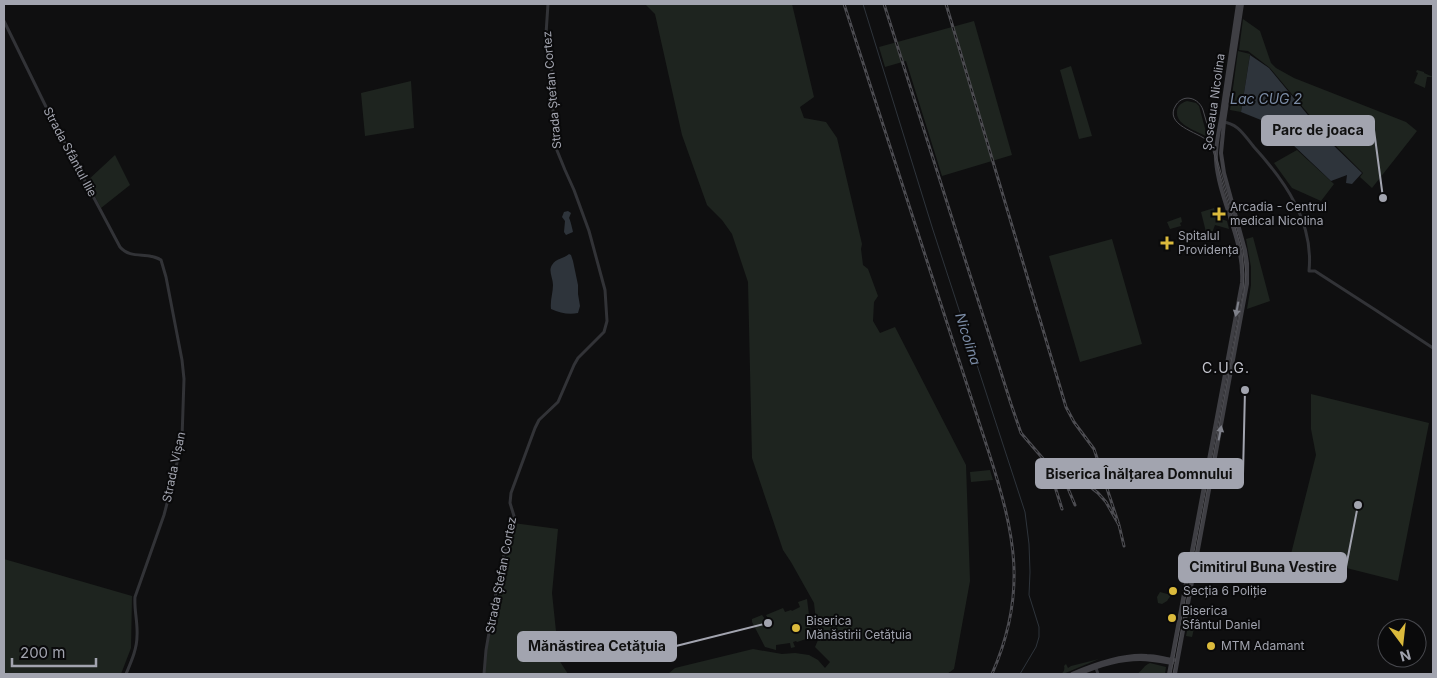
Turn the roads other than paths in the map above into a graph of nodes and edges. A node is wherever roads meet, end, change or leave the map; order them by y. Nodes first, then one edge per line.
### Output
1 (548, 4) edge
2 (1240, 4) edge
3 (4, 21) edge
4 (1222, 122) junction
5 (156, 257) joint
6 (1433, 348) edge
7 (1172, 662) junction
8 (1177, 663) junction
9 (1096, 666) junction
10 (126, 674) edge
11 (484, 674) edge
12 (1072, 674) edge
13 (1079, 674) edge
14 (1098, 674) edge
15 (1169, 674) edge
16 (1175, 674) edge

1 - 11 street, Strada Ștefan Cortez
2 - 4 main road, Șoseaua Nicolina
3 - 5 street, Strada Sfântul Ilie
4 - 6 street
4 -> 7 main road, Șoseaua Nicolina
8 -> 4 main road, Șoseaua Nicolina
5 - 10 street, Strada Vișan
7 - 8 main road
7 - 9 main road
7 - 15 main road, Șoseaua Nicolina
8 - 16 main road, Șoseaua Nicolina
9 - 12 main road
9 - 13 main road
9 - 14 street

